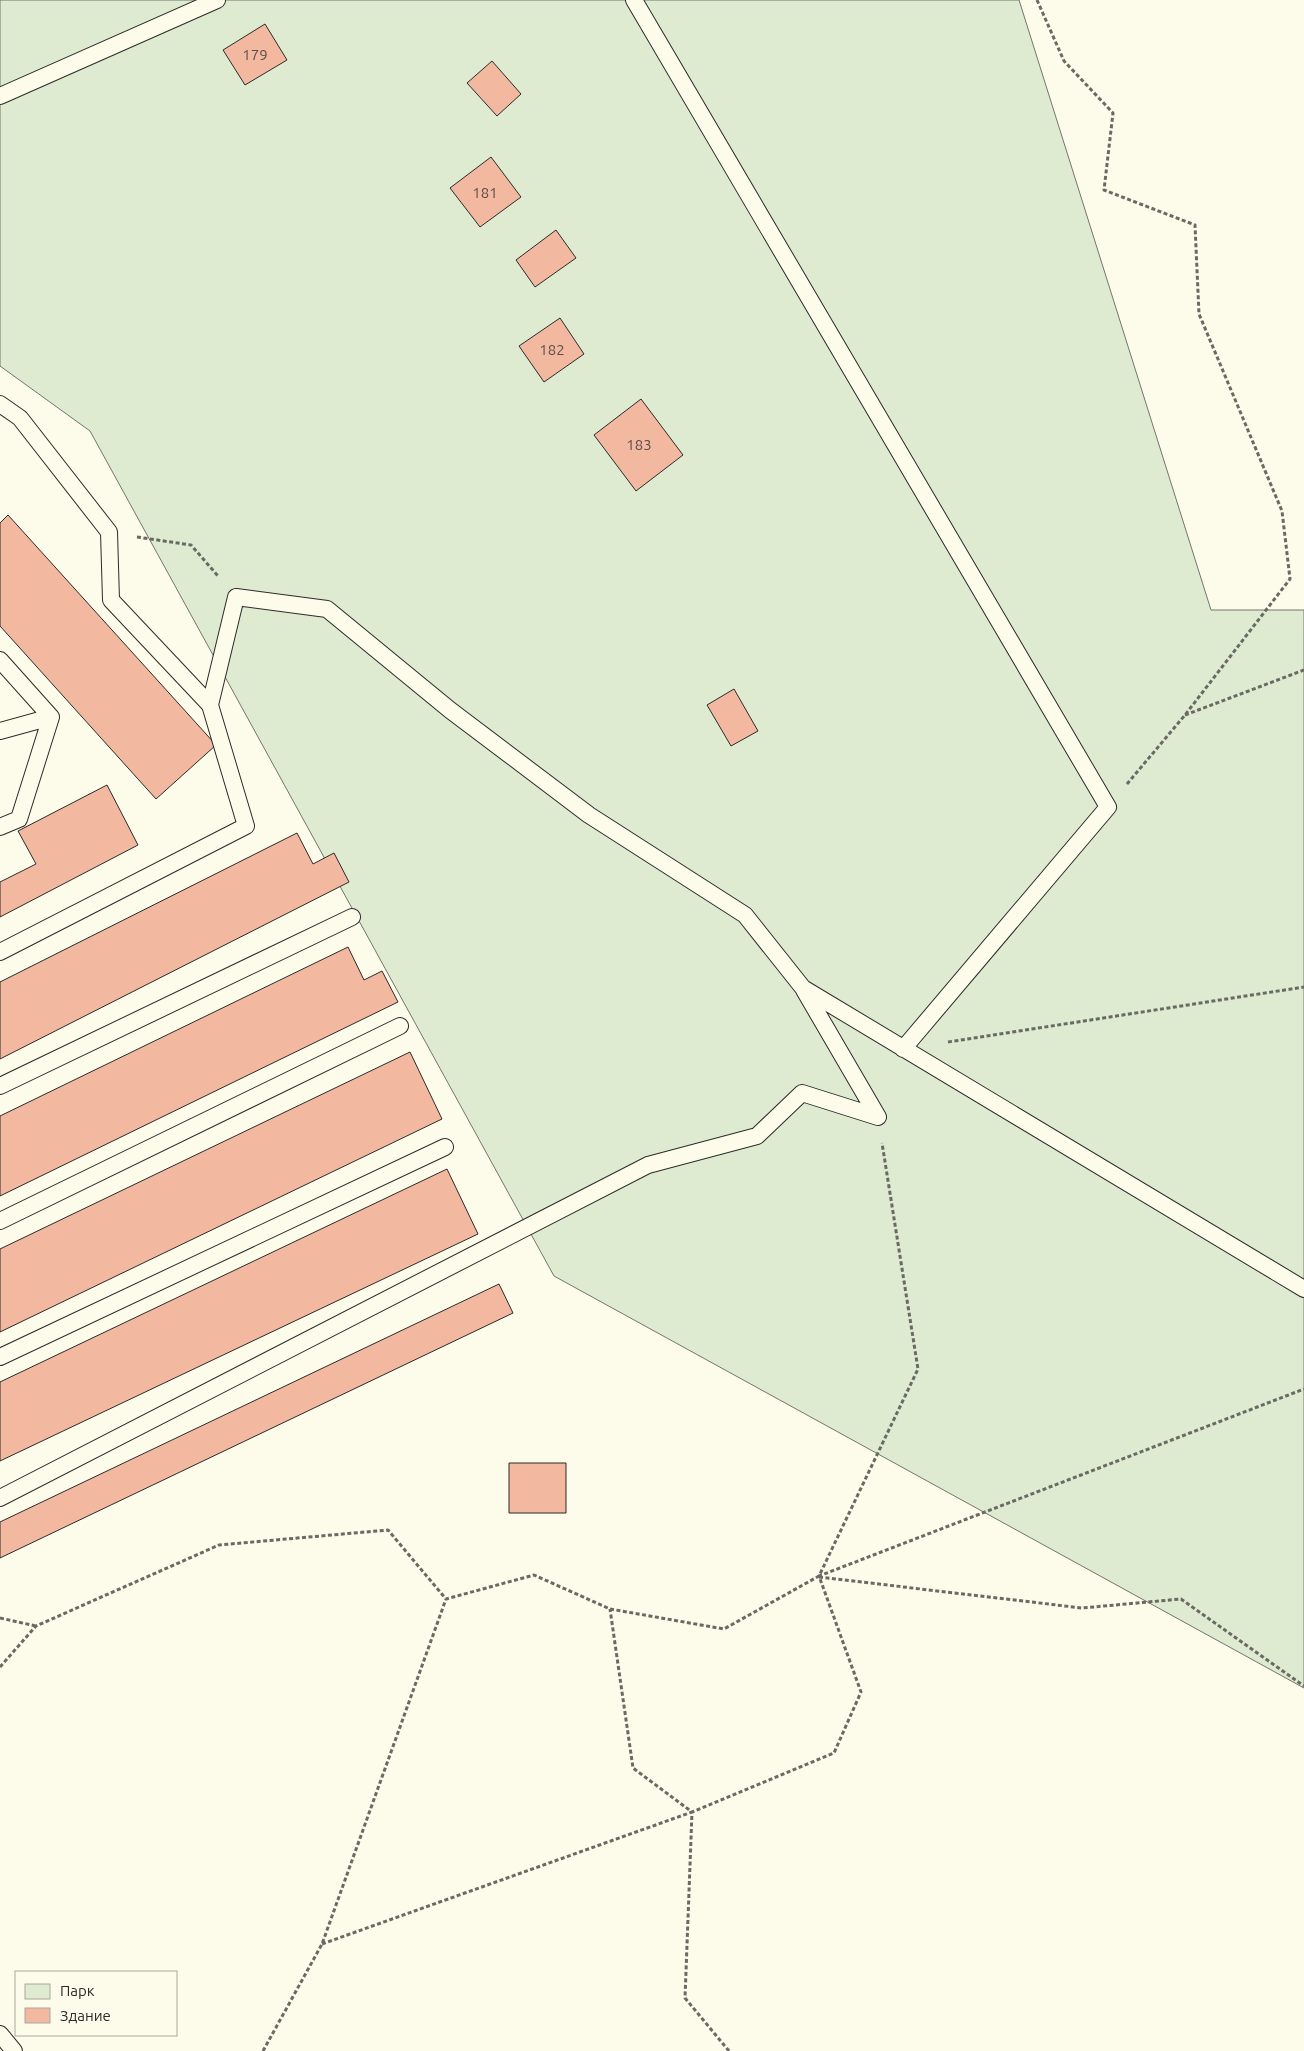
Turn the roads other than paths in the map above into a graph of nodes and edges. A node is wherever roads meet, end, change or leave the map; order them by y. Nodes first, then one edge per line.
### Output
1 (216, 0) edge
2 (634, 0) edge
3 (0, 96) edge
4 (0, 404) edge
5 (0, 660) edge
6 (210, 705) junction
7 (51, 717) junction
8 (0, 731) edge
9 (0, 827) edge
10 (352, 917) dead end
11 (0, 952) edge
12 (803, 988) junction
13 (400, 1026) dead end
14 (903, 1049) junction
15 (0, 1086) edge
16 (445, 1147) dead end
17 (0, 1221) edge
18 (1304, 1289) edge
19 (0, 1357) edge
20 (0, 1498) edge
21 (0, 2034) edge
22 (14, 2051) edge

1 - 3 lane
2 - 14 lane
4 - 6 lane
5 - 7 lane
6 - 11 lane
6 - 12 lane
7 - 8 lane
7 - 9 lane
10 - 15 lane
12 - 14 lane
12 - 20 lane
13 - 17 lane
14 - 18 lane
16 - 19 lane
21 - 22 lane

